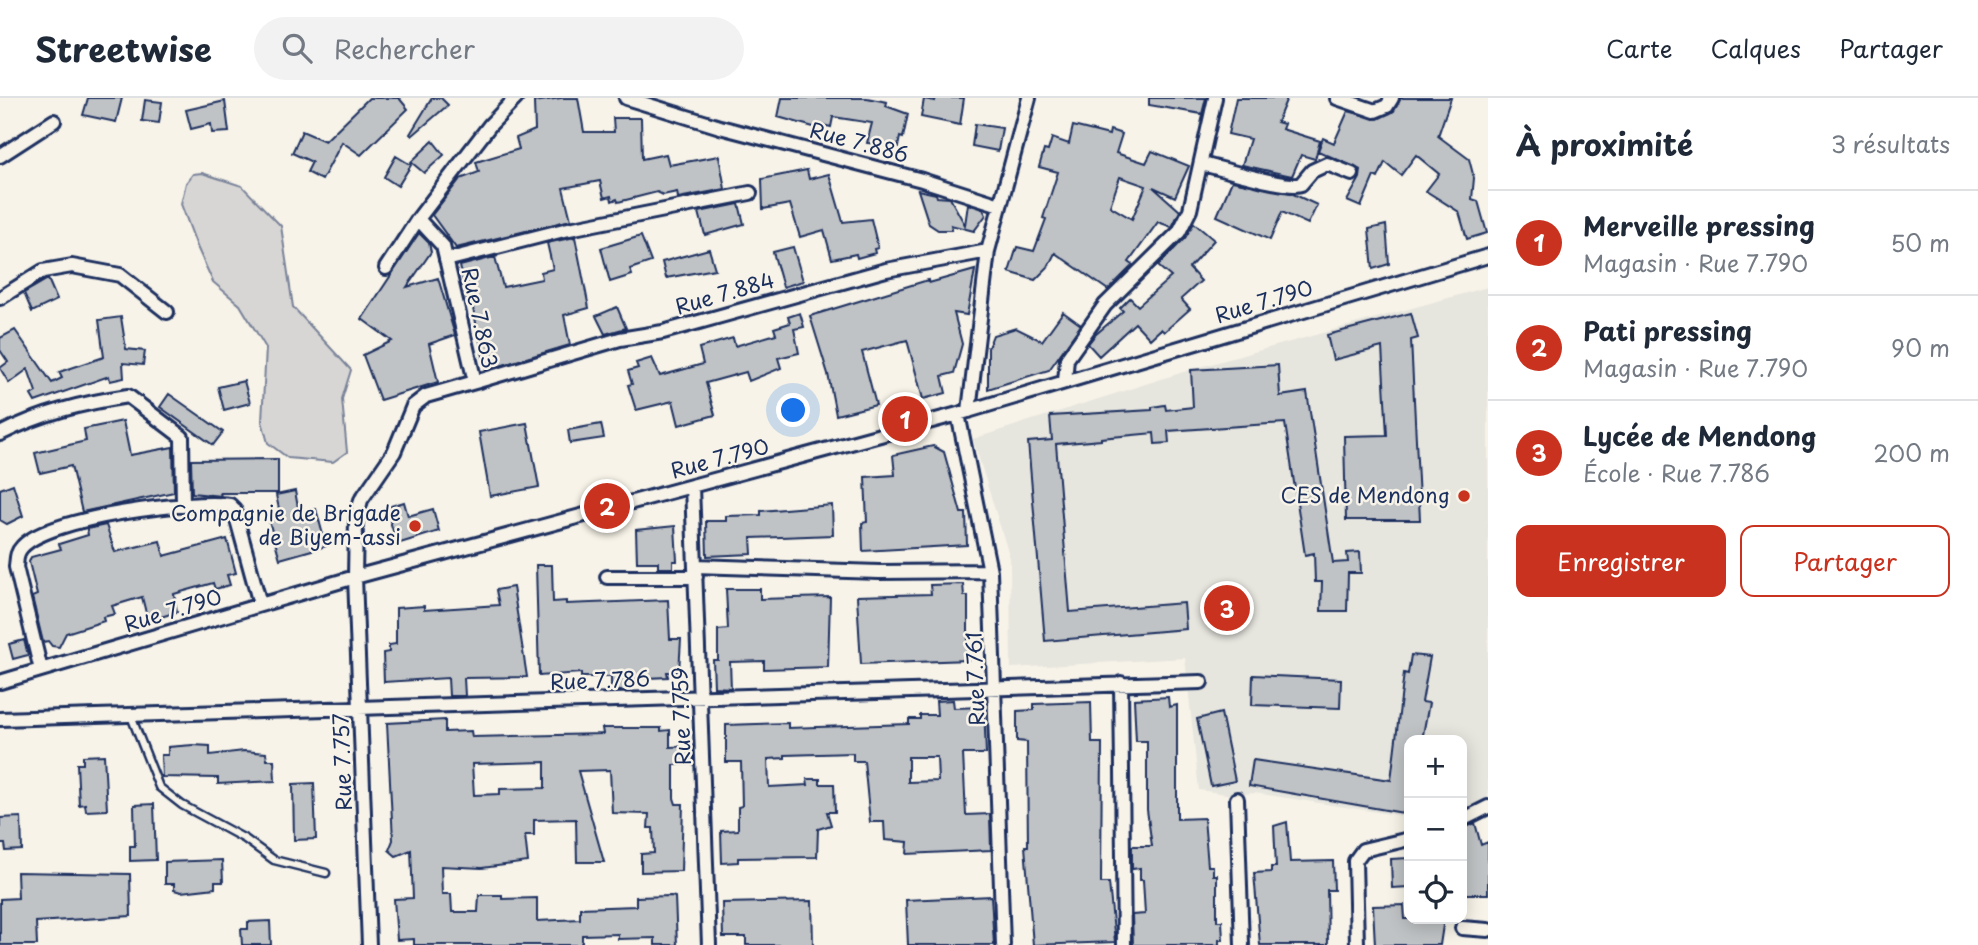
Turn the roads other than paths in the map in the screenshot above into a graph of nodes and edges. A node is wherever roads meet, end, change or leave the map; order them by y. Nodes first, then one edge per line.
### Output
1 (516, 98) edge
2 (626, 98) edge
3 (1029, 98) edge
4 (1215, 98) edge
5 (1338, 98) edge
6 (1392, 98) edge
7 (54, 121) dead end
8 (0, 156) edge
9 (1201, 164) junction
10 (1352, 174) dead end
11 (750, 193) dead end
12 (1000, 205) junction
13 (418, 219) junction
14 (988, 251) junction
15 (1488, 256) edge
16 (446, 260) junction
17 (386, 268) dead end
18 (0, 298) edge
19 (167, 312) dead end
20 (1065, 381) junction
21 (475, 382) junction
22 (964, 412) junction
23 (0, 434) edge
24 (692, 486) junction
25 (183, 506) junction
26 (696, 571) junction
27 (990, 571) junction
28 (355, 577) junction
29 (607, 577) dead end
30 (260, 604) junction
31 (41, 670) junction
32 (0, 682) edge
33 (1201, 682) dead end
34 (1121, 683) junction
35 (996, 688) junction
36 (701, 697) junction
37 (359, 707) junction
38 (131, 716) junction
39 (0, 719) edge
40 (1237, 799) dead end
41 (1488, 807) edge
42 (1467, 818) edge
43 (1404, 840) edge
44 (326, 873) dead end
45 (1462, 928) dead end
46 (1488, 930) edge
47 (369, 945) edge
48 (709, 945) edge
49 (1003, 945) edge
50 (1124, 945) edge
51 (1242, 945) edge
52 (1357, 945) edge

1 - 13 street
2 - 12 street, Rue 7.886
3 - 12 street, Rue 7.761
4 - 9 street
5 - 6 street
7 - 8 street
9 - 10 street
9 - 20 street
11 - 16 street
12 - 14 street, Rue 7.761
13 - 16 street, Rue 7.863
13 - 17 street
14 - 21 street, Rue 7.884
14 - 22 street, Rue 7.761
15 - 20 street, Rue 7.790
16 - 21 street, Rue 7.863
18 - 19 street
20 - 22 street, Rue 7.790
21 - 28 street, Rue 7.863
22 - 24 street, Rue 7.790
22 - 27 street, Rue 7.761
23 - 25 street
24 - 26 street, Rue 7.759
24 - 28 street, Rue 7.790
25 - 30 street
25 - 31 street
26 - 27 street
26 - 29 street
26 - 36 street, Rue 7.759
27 - 35 street, Rue 7.761
28 - 30 street, Rue 7.790
28 - 37 street, Rue 7.757
30 - 31 street, Rue 7.790
31 - 32 street, Rue 7.790
33 - 34 street, Rue 7.786
34 - 35 street, Rue 7.786
34 - 50 street
35 - 36 street, Rue 7.786
35 - 49 street, Rue 7.761
36 - 37 street, Rue 7.786
36 - 48 street, Rue 7.759
37 - 38 street, Rue 7.786
37 - 47 street, Rue 7.757
38 - 39 street, Rue 7.786
38 - 44 lane
40 - 51 street
41 - 42 street
43 - 52 street
45 - 46 street

